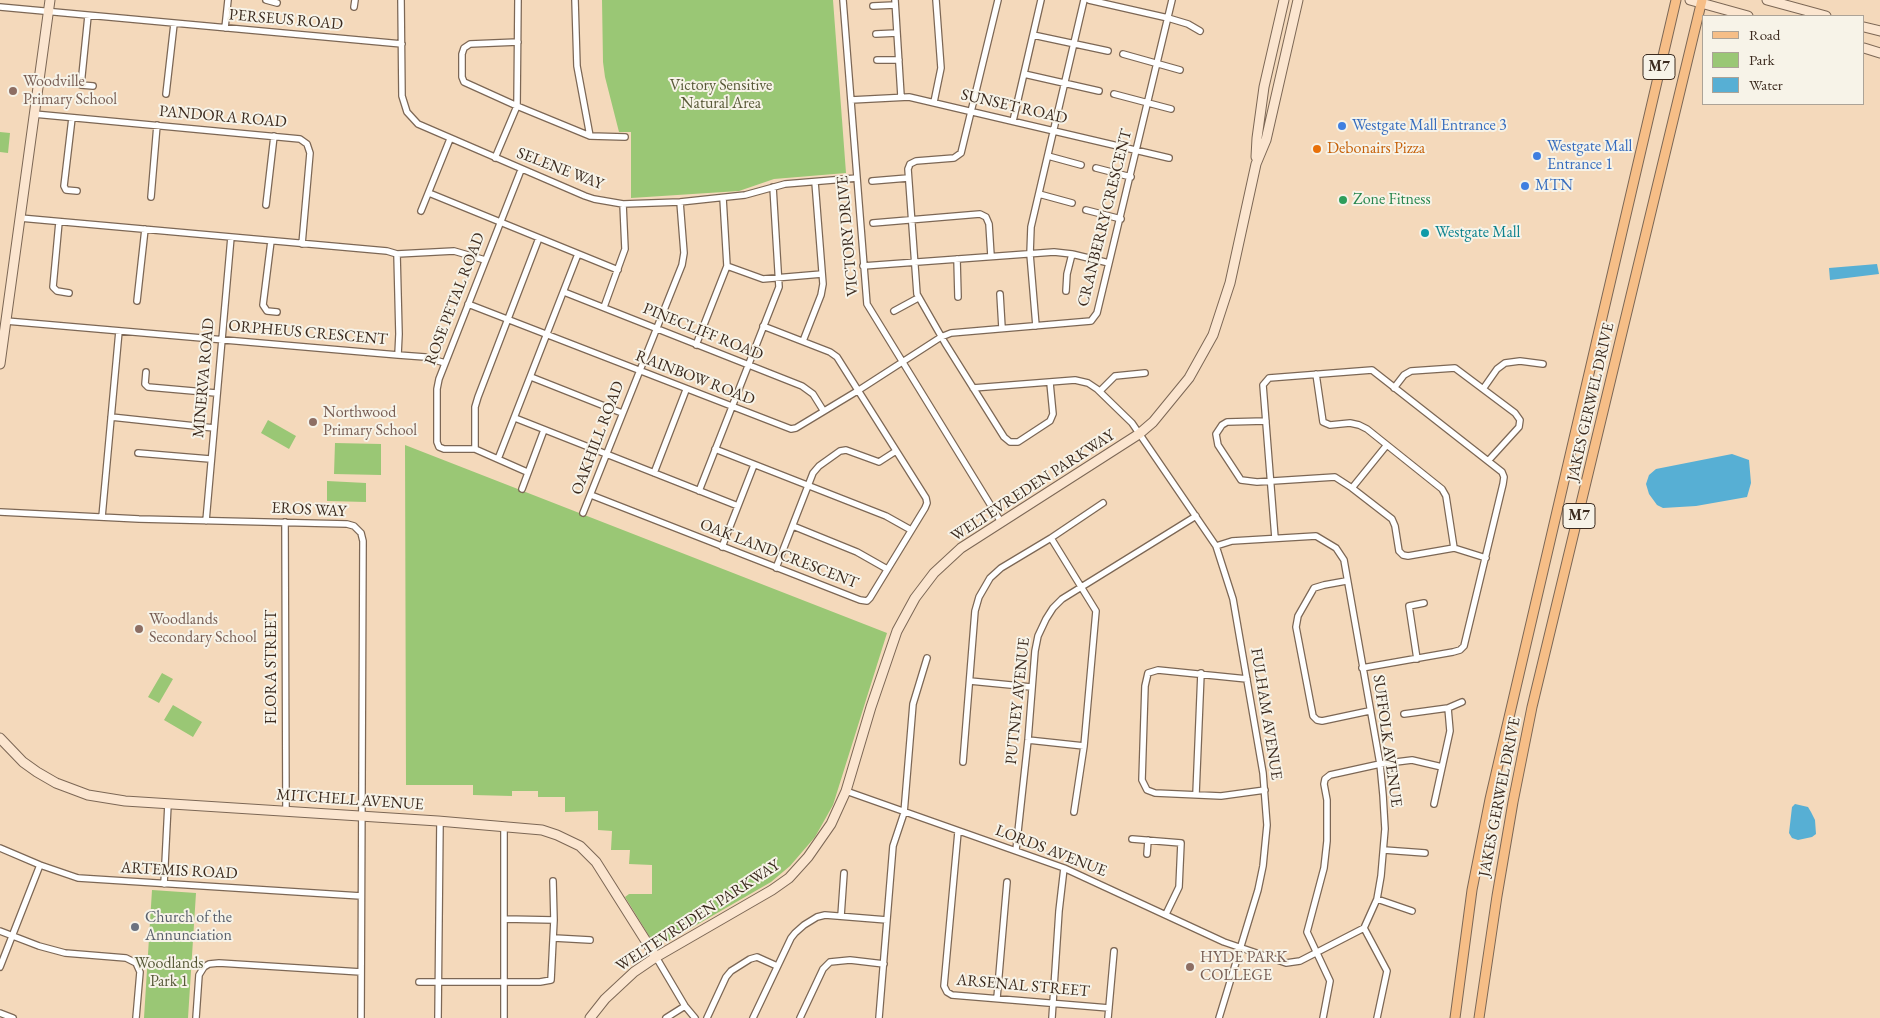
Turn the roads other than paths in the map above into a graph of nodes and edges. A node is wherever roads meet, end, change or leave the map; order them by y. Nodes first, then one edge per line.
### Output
1 (50, 0) edge
2 (228, 0) edge
3 (266, 0) edge
4 (401, 0) edge
5 (518, 0) edge
6 (575, 0) edge
7 (843, 0) edge
8 (936, 0) edge
9 (998, 0) edge
10 (1041, 0) edge
11 (1084, 0) edge
12 (1090, 0) edge
13 (1172, 0) edge
14 (1284, 0) edge
15 (1298, 0) edge
16 (1676, 0) edge
17 (1690, 0) edge
18 (1767, 0) edge
19 (895, 2) edge
20 (1702, 2) edge
21 (278, 3) dead end
22 (0, 6) edge
23 (873, 6) dead end
24 (48, 12) junction
25 (1745, 15) edge
26 (1822, 15) edge
27 (88, 16) junction
28 (1168, 18) junction
29 (174, 24) junction
30 (1865, 27) edge
31 (225, 28) junction
32 (1200, 31) dead end
33 (1880, 31) edge
34 (897, 33) junction
35 (876, 34) dead end
36 (1033, 35) junction
37 (518, 42) junction
38 (1074, 43) junction
39 (402, 44) junction
40 (1865, 48) edge
41 (1108, 51) dead end
42 (1880, 53) edge
43 (1123, 54) dead end
44 (877, 60) dead end
45 (899, 60) junction
46 (1157, 64) junction
47 (1180, 70) dead end
48 (1024, 74) junction
49 (1065, 83) junction
50 (93, 86) dead end
51 (1099, 92) dead end
52 (166, 94) dead end
53 (1114, 94) dead end
54 (902, 96) junction
55 (851, 100) junction
56 (934, 102) junction
57 (1147, 104) junction
58 (517, 106) junction
59 (1171, 109) dead end
60 (972, 111) junction
61 (34, 114) junction
62 (72, 118) junction
63 (1013, 121) junction
64 (157, 125) junction
65 (1054, 131) junction
66 (274, 136) junction
67 (590, 136) junction
68 (626, 137) dead end
69 (450, 139) junction
70 (1136, 150) junction
71 (1048, 156) junction
72 (495, 158) junction
73 (1169, 158) dead end
74 (1256, 164) junction
75 (1081, 165) dead end
76 (1096, 168) dead end
77 (521, 170) junction
78 (1131, 177) junction
79 (857, 178) junction
80 (908, 178) junction
81 (872, 181) dead end
82 (815, 182) junction
83 (773, 187) junction
84 (77, 192) dead end
85 (428, 193) junction
86 (1039, 194) junction
87 (151, 197) dead end
88 (722, 198) junction
89 (680, 202) junction
90 (1072, 203) dead end
91 (623, 204) junction
92 (266, 205) dead end
93 (1086, 210) dead end
94 (421, 211) dead end
95 (20, 218) junction
96 (911, 219) junction
97 (1121, 219) junction
98 (59, 222) junction
99 (500, 222) junction
100 (873, 223) dead end
101 (145, 230) junction
102 (230, 237) junction
103 (539, 238) junction
104 (271, 241) junction
105 (302, 244) junction
106 (397, 254) junction
107 (578, 254) junction
108 (1030, 254) junction
109 (1072, 254) junction
110 (991, 256) junction
111 (957, 259) junction
112 (485, 260) junction
113 (914, 263) junction
114 (1110, 263) junction
115 (727, 266) junction
116 (864, 266) junction
117 (618, 270) junction
118 (822, 274) junction
119 (780, 278) junction
120 (1066, 291) dead end
121 (564, 292) junction
122 (69, 293) dead end
123 (1000, 294) dead end
124 (958, 297) dead end
125 (918, 298) junction
126 (138, 301) dead end
127 (468, 304) junction
128 (604, 307) junction
129 (277, 312) dead end
130 (894, 312) dead end
131 (508, 319) junction
132 (6, 321) junction
133 (763, 326) junction
134 (1036, 326) junction
135 (656, 328) junction
136 (1002, 328) junction
137 (118, 331) junction
138 (547, 335) junction
139 (941, 337) junction
140 (220, 340) junction
141 (802, 341) junction
142 (696, 345) junction
143 (398, 355) junction
144 (901, 362) junction
145 (445, 363) junction
146 (0, 364) edge
147 (1542, 364) dead end
148 (748, 365) junction
149 (639, 371) junction
150 (146, 372) dead end
151 (1146, 373) dead end
152 (1316, 374) junction
153 (531, 377) junction
154 (1050, 383) junction
155 (973, 388) junction
156 (1394, 388) junction
157 (1483, 388) junction
158 (686, 390) junction
159 (858, 390) junction
160 (1100, 391) junction
161 (216, 393) junction
162 (732, 407) junction
163 (823, 410) junction
164 (622, 413) junction
165 (111, 417) junction
166 (515, 418) junction
167 (1266, 421) junction
168 (214, 428) junction
169 (544, 430) junction
170 (1139, 434) junction
171 (1386, 446) junction
172 (475, 449) junction
173 (715, 449) junction
174 (896, 451) junction
175 (138, 453) dead end
176 (607, 454) junction
177 (498, 459) junction
178 (210, 460) junction
179 (1488, 461) junction
180 (754, 464) junction
181 (528, 472) junction
182 (654, 473) junction
183 (1271, 481) junction
184 (808, 485) junction
185 (1352, 488) junction
186 (522, 489) dead end
187 (700, 491) junction
188 (591, 495) junction
189 (1103, 503) dead end
190 (738, 506) junction
191 (0, 512) edge
192 (583, 513) dead end
193 (1196, 516) junction
194 (102, 517) junction
195 (206, 521) junction
196 (285, 522) junction
197 (1001, 522) junction
198 (793, 526) junction
199 (911, 530) junction
200 (1051, 538) junction
201 (1275, 538) junction
202 (1216, 546) junction
203 (722, 547) junction
204 (1454, 548) junction
205 (1486, 558) junction
206 (776, 568) junction
207 (887, 569) junction
208 (1346, 581) junction
209 (1081, 587) junction
210 (1424, 603) dead end
211 (927, 658) dead end
212 (1417, 659) junction
213 (1362, 668) junction
214 (1201, 674) junction
215 (1247, 679) junction
216 (970, 681) junction
217 (1031, 687) junction
218 (1462, 702) dead end
219 (1448, 708) junction
220 (1369, 711) junction
221 (1404, 714) dead end
222 (0, 738) edge
223 (1028, 740) junction
224 (1084, 746) junction
225 (963, 762) dead end
226 (1380, 764) junction
227 (1442, 767) junction
228 (1265, 790) junction
229 (846, 791) junction
230 (1196, 794) junction
231 (168, 804) junction
232 (1434, 804) dead end
233 (286, 811) junction
234 (1074, 812) dead end
235 (904, 813) junction
236 (362, 816) junction
237 (440, 821) junction
238 (504, 827) junction
239 (958, 832) junction
240 (1132, 839) dead end
241 (1148, 840) junction
242 (0, 848) edge
243 (1016, 850) junction
244 (1384, 850) junction
245 (1425, 853) dead end
246 (1147, 854) dead end
247 (40, 866) junction
248 (1064, 868) junction
249 (844, 873) dead end
250 (554, 881) dead end
251 (1007, 882) dead end
252 (164, 884) junction
253 (361, 896) junction
254 (1377, 899) junction
255 (1412, 911) dead end
256 (1166, 914) junction
257 (841, 916) junction
258 (504, 919) junction
259 (554, 920) junction
260 (887, 920) junction
261 (1364, 928) junction
262 (0, 931) edge
263 (12, 936) junction
264 (554, 938) junction
265 (590, 940) dead end
266 (1240, 949) junction
267 (1114, 951) dead end
268 (1317, 953) junction
269 (656, 957) junction
270 (884, 964) junction
271 (778, 966) junction
272 (0, 967) edge
273 (361, 972) junction
274 (419, 982) dead end
275 (438, 982) junction
276 (504, 982) junction
277 (997, 998) junction
278 (1052, 1004) junction
279 (685, 1006) junction
280 (1109, 1008) junction
281 (0, 1013) edge
282 (13, 1018) edge
283 (136, 1018) edge
284 (196, 1018) edge
285 (361, 1018) edge
286 (438, 1018) edge
287 (504, 1018) edge
288 (590, 1018) edge
289 (666, 1018) edge
290 (695, 1018) edge
291 (706, 1018) edge
292 (753, 1018) edge
293 (800, 1018) edge
294 (880, 1018) edge
295 (1052, 1018) edge
296 (1108, 1018) edge
297 (1219, 1018) edge
298 (1322, 1018) edge
299 (1377, 1018) edge
300 (1455, 1018) edge
301 (1479, 1018) edge

1 - 24 street
2 - 31 street
3 - 21 street
4 - 39 street, SELENE WAY
5 - 37 street
6 - 67 street
7 - 55 street, VICTORY DRIVE
8 - 56 street
9 - 60 street
10 - 36 street
11 - 38 street
12 - 28 street
13 - 28 street, CRANBERRY CRESCENT
14 - 74 street, WELTEVREDEN PARKWAY
15 - 74 street, WELTEVREDEN PARKWAY
16 - 300 main road, JAKES GERWEL DRIVE / M7
17 - 20 street
18 - 26 street
19 - 23 street
19 - 34 street
20 - 25 street
20 - 301 main road, JAKES GERWEL DRIVE / M7
22 - 24 street, PERSEUS ROAD
24 - 27 street, PERSEUS ROAD
24 - 61 street
27 - 29 street, PERSEUS ROAD
27 - 50 street
28 - 32 street
28 - 46 street, CRANBERRY CRESCENT
29 - 31 street, PERSEUS ROAD
29 - 52 street
30 - 33 street
31 - 39 street, PERSEUS ROAD
34 - 35 street
34 - 45 street
36 - 38 street
36 - 48 street
37 - 58 street
37 - 58 street
38 - 41 street
38 - 49 street
39 - 69 street, SELENE WAY
40 - 42 street
43 - 46 street
44 - 45 street
45 - 54 street
46 - 47 street
46 - 57 street, CRANBERRY CRESCENT
48 - 49 street
48 - 63 street
49 - 51 street
49 - 65 street
53 - 57 street
54 - 55 street, SUNSET ROAD
54 - 56 street, SUNSET ROAD
55 - 79 street, VICTORY DRIVE
56 - 60 street, SUNSET ROAD
57 - 59 street
57 - 70 street, CRANBERRY CRESCENT
58 - 67 street
58 - 72 street
60 - 63 street, SUNSET ROAD
60 - 80 street
61 - 62 street, PANDORA ROAD
61 - 95 street
62 - 64 street, PANDORA ROAD
62 - 84 street
63 - 65 street, SUNSET ROAD
64 - 66 street, PANDORA ROAD
64 - 87 street
65 - 70 street, SUNSET ROAD
65 - 71 street
66 - 92 street
66 - 105 street, PANDORA ROAD
67 - 68 street
69 - 72 street, SELENE WAY
69 - 85 street
70 - 73 street, SUNSET ROAD
70 - 78 street, CRANBERRY CRESCENT
71 - 75 street
71 - 86 street
72 - 77 street, SELENE WAY
74 - 170 street, WELTEVREDEN PARKWAY
76 - 78 street
77 - 91 street, SELENE WAY
77 - 99 street, ROSE PETAL ROAD
78 - 97 street, CRANBERRY CRESCENT
79 - 82 street, SELENE WAY
79 - 116 street, VICTORY DRIVE
80 - 81 street
80 - 96 street
82 - 83 street, SELENE WAY
82 - 118 street
83 - 88 street, SELENE WAY
83 - 119 street
85 - 94 street
85 - 99 street
86 - 90 street
86 - 108 street
88 - 89 street, SELENE WAY
88 - 115 street
89 - 91 street, SELENE WAY
89 - 135 street, OAKHILL ROAD
91 - 117 street
93 - 97 street
95 - 98 street
95 - 132 street
96 - 100 street
96 - 110 street
96 - 113 street
97 - 114 street, CRANBERRY CRESCENT
98 - 101 street
98 - 122 street
99 - 103 street
99 - 112 street, ROSE PETAL ROAD
101 - 102 street
101 - 126 street
102 - 104 street
102 - 140 street, MINERVA ROAD
103 - 107 street
103 - 131 street
104 - 105 street
104 - 129 street
105 - 106 street
106 - 112 street
106 - 143 street, ORPHEUS CRESCENT
107 - 117 street
107 - 121 street
108 - 109 street
108 - 110 street
108 - 134 street
109 - 114 street
109 - 120 street
110 - 111 street
111 - 113 street
111 - 124 street
112 - 127 street, ROSE PETAL ROAD
113 - 116 street
113 - 125 street
114 - 134 street, CRANBERRY CRESCENT
115 - 119 street
115 - 142 street
116 - 144 street, VICTORY DRIVE
117 - 128 street
118 - 119 street
118 - 141 street
119 - 133 street
121 - 128 street, PINECLIFF ROAD
121 - 138 street
123 - 136 street
125 - 130 street
125 - 139 street
127 - 131 street, RAINBOW ROAD
127 - 145 street, ROSE PETAL ROAD
128 - 135 street, PINECLIFF ROAD
131 - 138 street, RAINBOW ROAD
131 - 172 street
132 - 137 street, ORPHEUS CRESCENT
132 - 146 street
133 - 141 street, OAK LAND CRESCENT
133 - 148 street
134 - 136 street, CRANBERRY CRESCENT
135 - 142 street, PINECLIFF ROAD
135 - 149 street, OAKHILL ROAD
136 - 139 street, CRANBERRY CRESCENT
137 - 140 street, ORPHEUS CRESCENT
137 - 165 street
138 - 149 street, RAINBOW ROAD
138 - 153 street
139 - 144 street, CRANBERRY CRESCENT
139 - 155 street
140 - 143 street, ORPHEUS CRESCENT
140 - 161 street, MINERVA ROAD
141 - 159 street, OAK LAND CRESCENT
142 - 148 street, PINECLIFF ROAD
143 - 145 street
144 - 159 street, RAINBOW ROAD
144 - 197 street, VICTORY DRIVE
145 - 172 street, ROSE PETAL ROAD
147 - 157 street
148 - 162 street
148 - 163 street, PINECLIFF ROAD
149 - 158 street, RAINBOW ROAD
149 - 164 street, OAKHILL ROAD
150 - 161 street
151 - 160 street
152 - 156 street
152 - 167 street
152 - 171 street
153 - 164 street
153 - 166 street
154 - 155 street, FULHAM AVENUE
154 - 155 street
154 - 160 street, FULHAM AVENUE
156 - 157 street
156 - 179 street
157 - 179 street
158 - 162 street, RAINBOW ROAD
158 - 182 street
159 - 163 street, RAINBOW ROAD
159 - 174 street, OAK LAND CRESCENT
160 - 170 street, FULHAM AVENUE
161 - 168 street, MINERVA ROAD
162 - 163 street, RAINBOW ROAD
162 - 173 street
164 - 176 street, OAKHILL ROAD
165 - 168 street
165 - 194 street
166 - 169 street
166 - 177 street
167 - 183 street
167 - 183 street
168 - 178 street, MINERVA ROAD
169 - 176 street
169 - 181 street
170 - 193 street, FULHAM AVENUE
170 - 197 street, WELTEVREDEN PARKWAY
171 - 185 street
171 - 204 street
172 - 177 street
173 - 180 street
173 - 187 street
174 - 184 street
174 - 199 street, OAK LAND CRESCENT
175 - 178 street
176 - 182 street
176 - 188 street, OAKHILL ROAD
177 - 181 street
178 - 195 street, MINERVA ROAD
179 - 205 street
180 - 184 street
180 - 190 street
181 - 186 street
182 - 187 street
183 - 185 street
183 - 201 street
184 - 198 street
184 - 199 street
185 - 204 street
187 - 190 street
188 - 192 street, OAKHILL ROAD
188 - 203 street, OAK LAND CRESCENT
189 - 200 street
190 - 203 street
191 - 194 street, EROS WAY
193 - 202 street, FULHAM AVENUE
193 - 209 street, PUTNEY AVENUE
194 - 195 street, EROS WAY
195 - 196 street, EROS WAY
196 - 233 street, FLORA STREET
196 - 236 street, EROS WAY
197 - 229 street, WELTEVREDEN PARKWAY
198 - 206 street
198 - 207 street
199 - 207 street, OAK LAND CRESCENT
200 - 209 street
200 - 216 street
201 - 202 street, SUFFOLK AVENUE
201 - 208 street, SUFFOLK AVENUE
202 - 215 street, FULHAM AVENUE
203 - 206 street, OAK LAND CRESCENT
204 - 205 street
205 - 212 street
206 - 207 street, OAK LAND CRESCENT
208 - 213 street, SUFFOLK AVENUE
208 - 220 street
209 - 217 street, PUTNEY AVENUE
209 - 224 street
210 - 212 street
211 - 235 street
212 - 213 street
213 - 220 street, SUFFOLK AVENUE
214 - 215 street
214 - 230 street
214 - 230 street
215 - 228 street, FULHAM AVENUE
216 - 217 street
216 - 225 street
217 - 223 street, PUTNEY AVENUE
218 - 219 street
219 - 221 street
219 - 227 street
220 - 226 street, SUFFOLK AVENUE
222 - 231 street, MITCHELL AVENUE
223 - 224 street
223 - 243 street, PUTNEY AVENUE
224 - 234 street
226 - 227 street
226 - 244 street, SUFFOLK AVENUE
226 - 268 street
227 - 232 street
228 - 230 street
228 - 266 street, FULHAM AVENUE
229 - 235 street, LORDS AVENUE
229 - 269 street, WELTEVREDEN PARKWAY
231 - 233 street, MITCHELL AVENUE
231 - 252 street
233 - 236 street, MITCHELL AVENUE
235 - 239 street, LORDS AVENUE
235 - 260 street
236 - 237 street, MITCHELL AVENUE
236 - 253 street
237 - 238 street, MITCHELL AVENUE
237 - 275 street
238 - 258 street
238 - 269 street, MITCHELL AVENUE
239 - 243 street, LORDS AVENUE
239 - 277 street, ARSENAL STREET
240 - 241 street
241 - 246 street
241 - 256 street
242 - 247 street, ARTEMIS ROAD
243 - 248 street, LORDS AVENUE
244 - 245 street
244 - 254 street, SUFFOLK AVENUE
247 - 252 street, ARTEMIS ROAD
247 - 263 street
248 - 256 street, LORDS AVENUE
248 - 278 street
249 - 257 street
250 - 259 street
251 - 277 street
252 - 253 street, ARTEMIS ROAD
253 - 273 street
254 - 255 street
254 - 261 street, SUFFOLK AVENUE
256 - 266 street, LORDS AVENUE
257 - 260 street
257 - 271 street
258 - 259 street
258 - 276 street
259 - 264 street
260 - 270 street
261 - 268 street
261 - 299 street
262 - 263 street
263 - 272 street
263 - 283 street
264 - 265 street
264 - 276 street
266 - 268 street
266 - 297 street, FULHAM AVENUE
267 - 280 street
268 - 298 street
269 - 279 street
269 - 288 street, WELTEVREDEN PARKWAY
270 - 293 street
270 - 294 street
271 - 291 street
271 - 292 street
273 - 284 street
273 - 285 street
274 - 275 street
275 - 276 street
275 - 286 street
276 - 287 street
277 - 278 street, ARSENAL STREET
278 - 280 street, ARSENAL STREET
278 - 295 street
279 - 289 street
279 - 290 street
280 - 296 street
281 - 282 street

